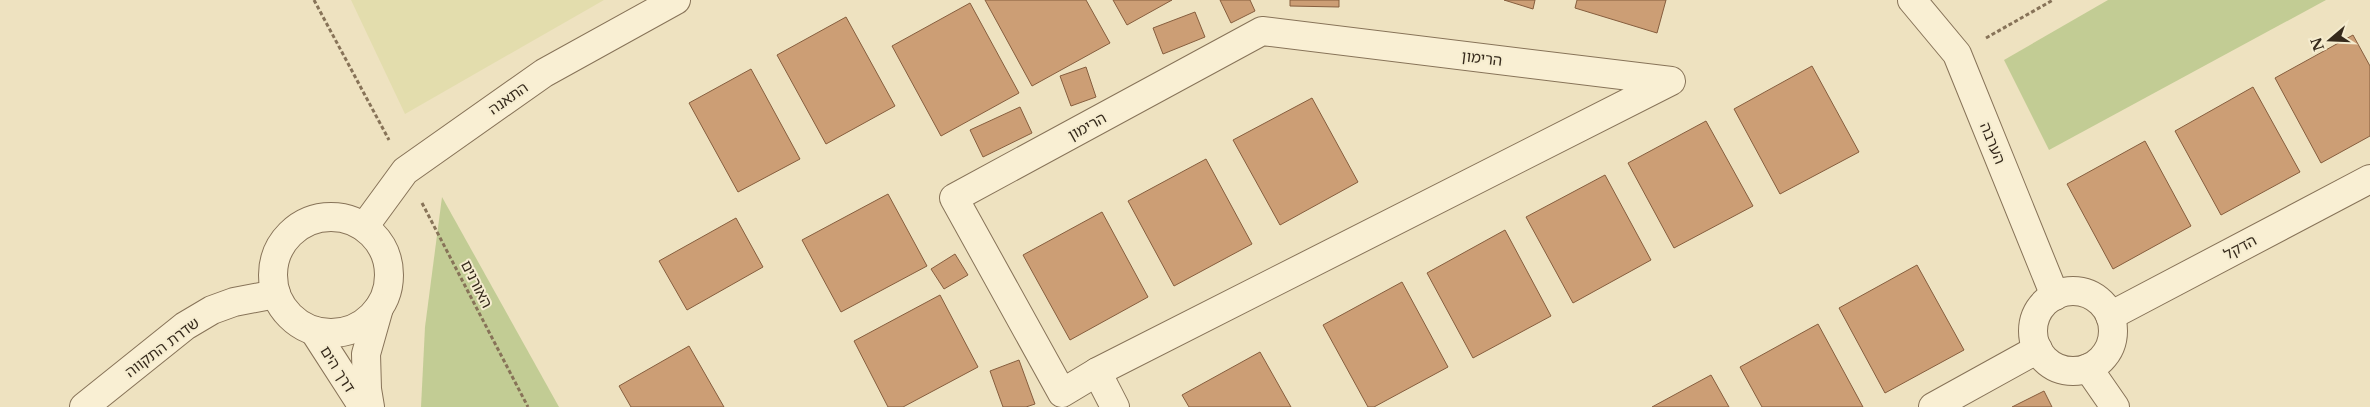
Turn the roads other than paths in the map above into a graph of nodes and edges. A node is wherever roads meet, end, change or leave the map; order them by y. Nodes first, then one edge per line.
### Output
1 (676, 0) edge
2 (1912, 0) edge
3 (2370, 179) edge
4 (364, 227) junction
5 (276, 294) junction
6 (2055, 296) junction
7 (379, 308) junction
8 (2110, 316) junction
9 (314, 331) junction
10 (2038, 349) junction
11 (2088, 368) junction
12 (1097, 372) junction
13 (84, 407) edge
14 (362, 407) edge
15 (370, 407) edge
16 (1115, 407) edge
17 (1933, 407) edge
18 (2115, 407) edge

1 - 4 street, התאנה
2 - 6 street, הערבה
3 - 8 street, הדקל
4 - 5 street
4 - 7 street
5 - 9 street
5 - 13 street, שדרת התקווה
6 - 8 street
6 - 10 street
7 - 9 street
7 - 15 street, דרך הים
8 - 11 street
9 - 14 street, דרך הים
10 - 11 street
10 - 17 street
11 - 18 street
12 - 12 street, הרימון
12 - 16 street

